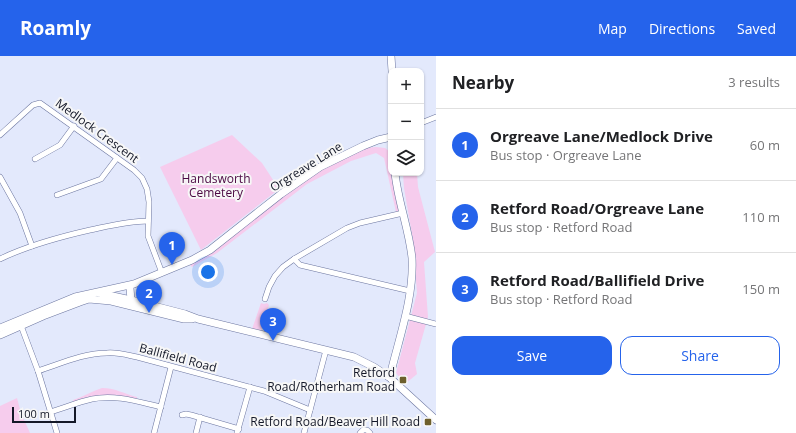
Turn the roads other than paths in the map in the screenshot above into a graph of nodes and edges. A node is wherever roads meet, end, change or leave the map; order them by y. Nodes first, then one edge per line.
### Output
1 (391, 56) edge
2 (392, 68) edge
3 (436, 117) edge
4 (424, 122) edge
5 (74, 126) junction
6 (0, 135) edge
7 (388, 138) edge
8 (117, 158) junction
9 (35, 159) dead end
10 (395, 176) edge
11 (0, 177) edge
12 (57, 195) dead end
13 (403, 213) junction
14 (148, 221) junction
15 (32, 246) junction
16 (0, 259) edge
17 (294, 259) junction
18 (162, 273) junction
19 (132, 286) junction
20 (116, 288) junction
21 (410, 291) junction
22 (97, 293) junction
23 (113, 297) junction
24 (265, 299) dead end
25 (131, 300) junction
26 (405, 316) junction
27 (198, 319) junction
28 (20, 323) junction
29 (436, 324) edge
30 (0, 328) edge
31 (0, 335) edge
32 (326, 350) junction
33 (171, 367) junction
34 (38, 371) junction
35 (388, 377) junction
36 (250, 387) junction
37 (161, 407) junction
38 (310, 410) junction
39 (50, 412) junction
40 (182, 415) dead end
41 (200, 417) junction
42 (436, 420) edge
43 (238, 431) edge
44 (57, 433) edge
45 (154, 433) edge
46 (196, 433) edge
47 (304, 433) edge
48 (360, 433) edge
49 (370, 433) edge

1 - 2 main road
3 - 4 street
5 - 6 street, Medlock Crescent
5 - 8 street, Medlock Crescent
5 - 9 street
7 - 18 main road, Orgreave Lane
8 - 12 street
8 - 14 street, Medlock Crescent
10 - 13 main road
11 - 15 street
13 - 17 street
13 - 21 main road
14 - 15 street
14 - 18 street, Medlock Crescent
15 - 16 street
17 - 21 street
17 - 24 street
18 - 19 main road, Orgreave Lane
19 - 20 main road, Orgreave Lane
19 - 23 main road, Orgreave Lane
19 - 25 main road
20 - 22 main road, Orgreave Lane
20 - 23 main road
21 - 26 main road
22 - 23 main road
22 - 28 main road
23 - 25 main road
23 - 27 main road
23 - 28 main road
25 - 27 main road
26 - 29 street
26 - 35 main road
27 - 32 main road
28 - 30 main road
28 - 31 main road
28 - 34 street
32 - 35 main road
32 - 38 street
33 - 34 street, Ballifield Road
33 - 36 street, Ballifield Road
33 - 37 street
34 - 39 street
35 - 42 main road
36 - 38 street, Ballifield Road
36 - 43 street
37 - 39 street
37 - 45 street
38 - 47 street
39 - 44 street
40 - 41 street
41 - 43 street
41 - 46 street
48 - 49 street

